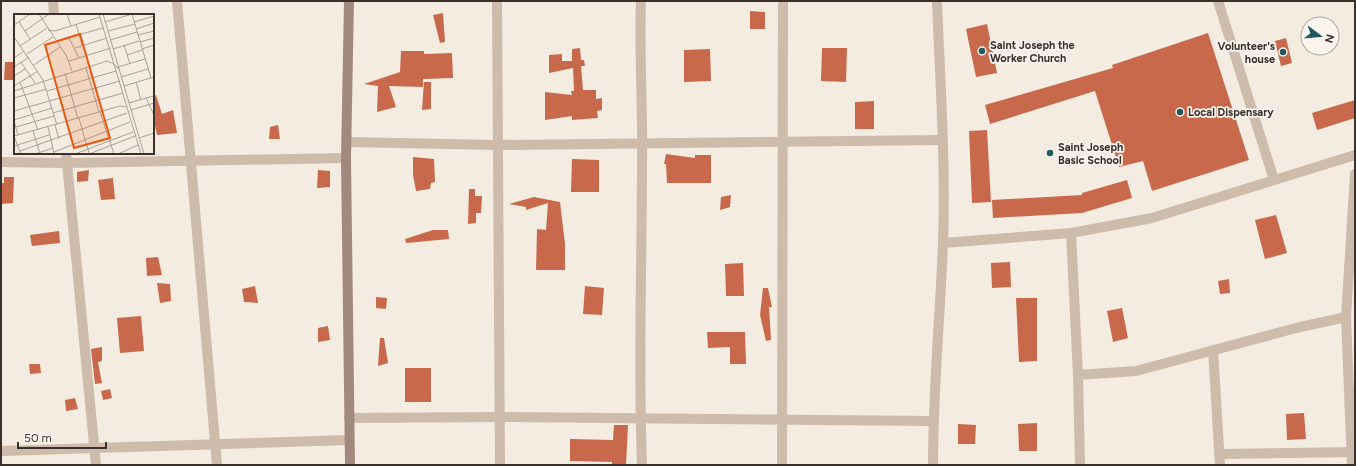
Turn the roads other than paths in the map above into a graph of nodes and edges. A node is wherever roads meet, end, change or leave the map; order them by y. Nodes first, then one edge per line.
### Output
1 (53, 1) edge
2 (177, 1) edge
3 (349, 1) edge
4 (498, 1) edge
5 (641, 1) edge
6 (783, 1) edge
7 (937, 1) edge
8 (1218, 1) edge
9 (54, 14) edge
10 (942, 140) junction
11 (347, 142) junction
12 (784, 143) junction
13 (642, 144) junction
14 (498, 145) junction
15 (1355, 155) edge
16 (66, 158) edge
17 (346, 158) junction
18 (190, 160) junction
19 (1, 162) edge
20 (1355, 174) edge
21 (1274, 180) junction
22 (1071, 233) junction
23 (943, 243) junction
24 (1346, 317) junction
25 (1213, 350) junction
26 (1078, 375) junction
27 (499, 417) junction
28 (349, 418) junction
29 (640, 418) junction
30 (781, 418) junction
31 (933, 421) junction
32 (349, 440) junction
33 (215, 444) junction
34 (95, 449) junction
35 (1, 451) edge
36 (1353, 452) edge
37 (1220, 454) junction
38 (96, 465) edge
39 (217, 465) edge
40 (350, 465) edge
41 (500, 465) edge
42 (642, 465) edge
43 (782, 465) edge
44 (933, 465) edge
45 (1080, 465) edge
46 (1220, 465) edge
47 (1352, 465) edge

1 - 9 street
2 - 18 street
3 - 11 street
4 - 14 street
5 - 13 street
6 - 12 street
7 - 10 street
8 - 21 street
10 - 12 street
10 - 23 street
11 - 14 street
11 - 17 street
12 - 13 street
12 - 30 street
13 - 14 street
13 - 29 street
14 - 27 street
15 - 21 street
16 - 18 street
16 - 19 street
16 - 34 street
17 - 18 street
17 - 28 street
18 - 33 street
20 - 24 street
21 - 22 street
22 - 23 street
22 - 26 street
23 - 31 street
24 - 25 street
24 - 36 street
25 - 26 street
25 - 37 street
26 - 45 street
27 - 28 street
27 - 29 street
27 - 41 street
28 - 32 street
29 - 30 street
29 - 42 street
30 - 31 street
30 - 43 street
31 - 44 street
32 - 33 street
32 - 40 street
33 - 34 street
33 - 39 street
34 - 35 street
34 - 38 street
36 - 37 street
36 - 47 street
37 - 46 street

